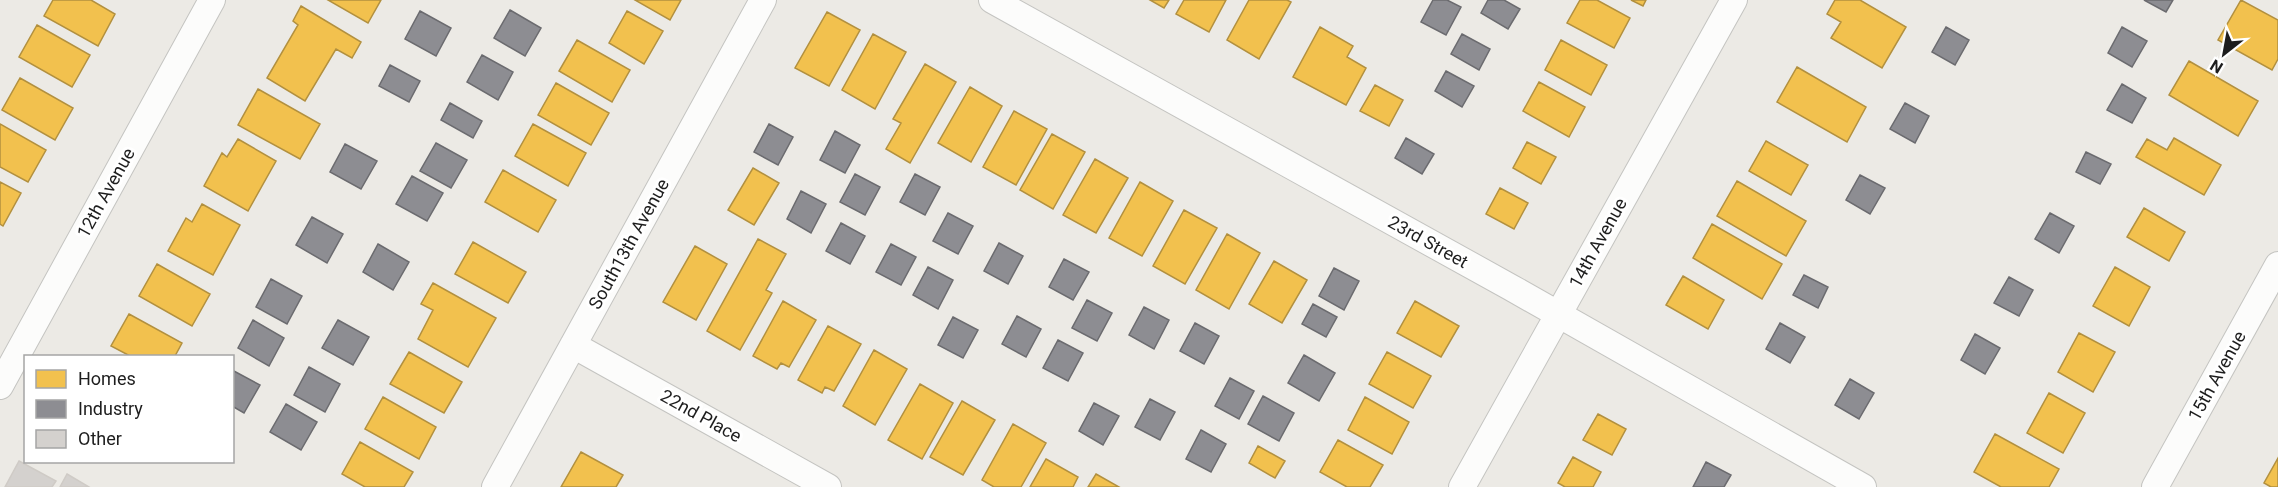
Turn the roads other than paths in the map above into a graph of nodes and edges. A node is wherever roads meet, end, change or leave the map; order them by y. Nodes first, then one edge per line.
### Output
1 (212, 0) edge
2 (763, 0) edge
3 (992, 0) edge
4 (1734, 0) edge
5 (2278, 265) edge
6 (1557, 315) junction
7 (573, 345) junction
8 (0, 386) edge
9 (495, 487) edge
10 (828, 487) edge
11 (1462, 487) edge
12 (1863, 487) edge
13 (2155, 487) edge

1 - 8 street, 12th Avenue
2 - 7 street, South13th Avenue
3 - 6 street, 23rd Street
4 - 6 street, 14th Avenue
5 - 13 street, 15th Avenue
6 - 11 street, 14th Avenue
6 - 12 street, 23rd Street
7 - 9 street, South13th Avenue
7 - 10 street, 22nd Place

